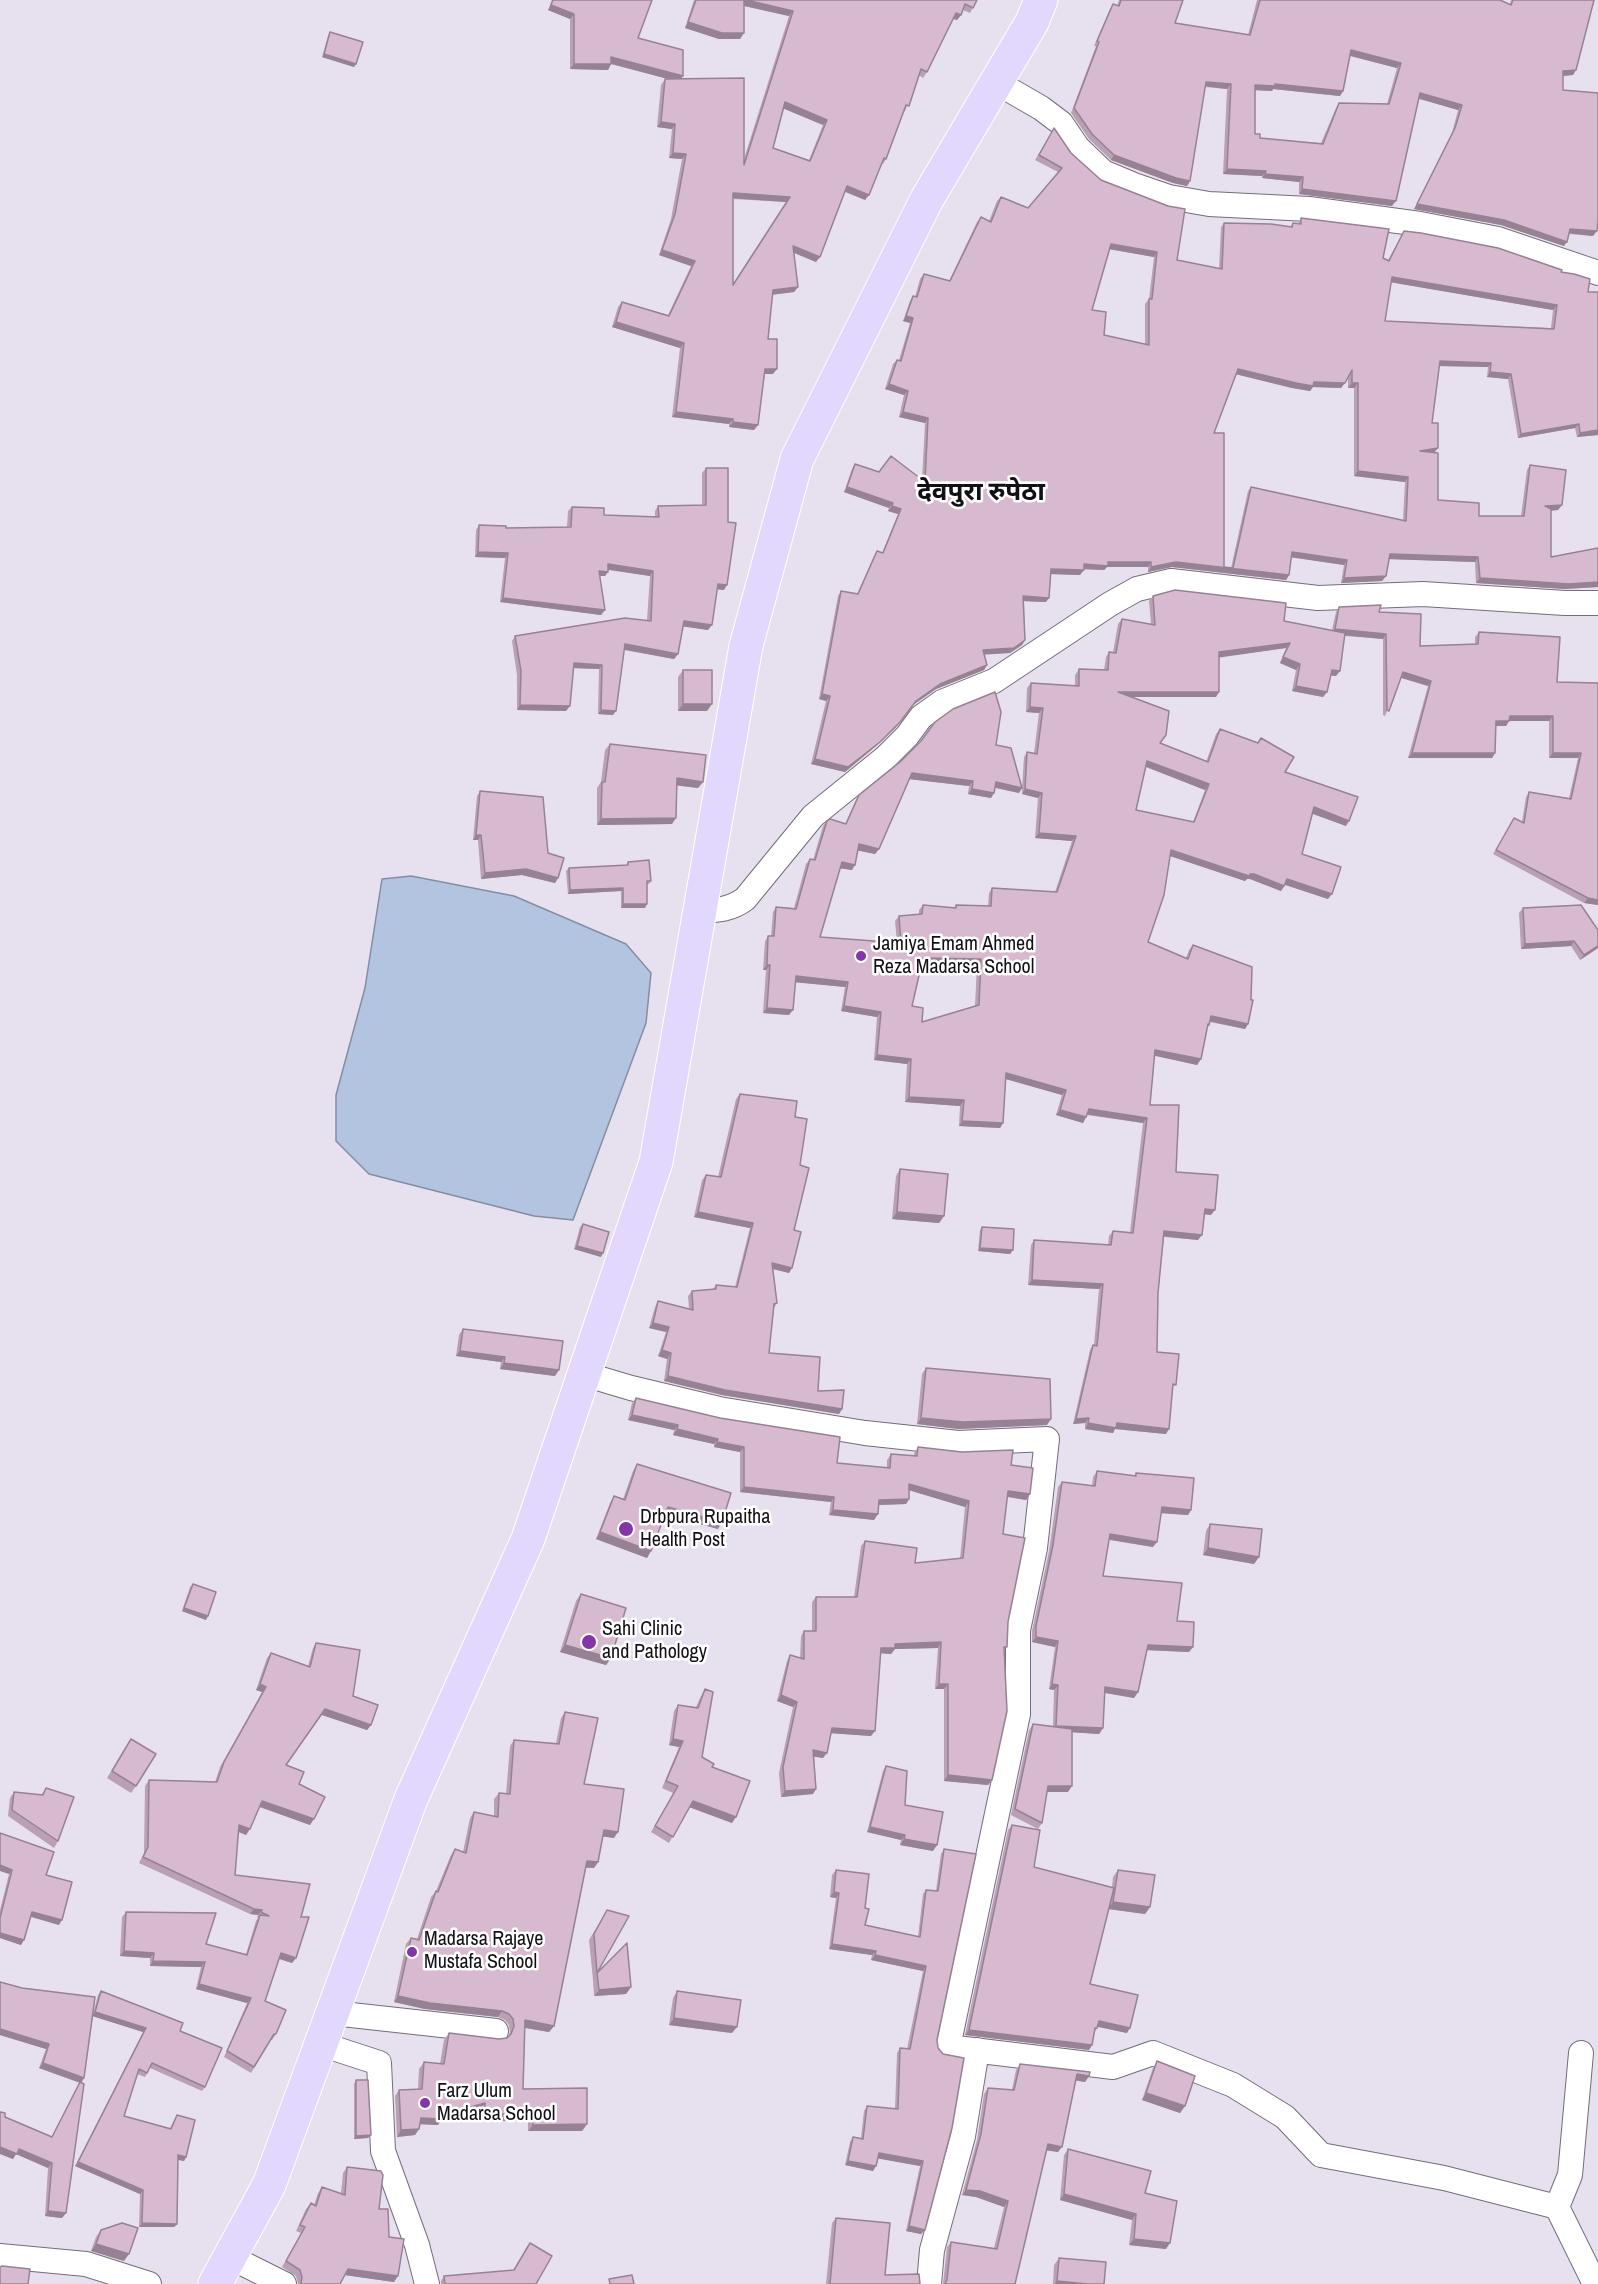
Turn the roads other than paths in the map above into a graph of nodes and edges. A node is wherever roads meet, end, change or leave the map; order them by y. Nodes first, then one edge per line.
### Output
1 (1041, 0) edge
2 (996, 82) junction
3 (1598, 273) edge
4 (1598, 603) edge
5 (699, 911) junction
6 (584, 1374) junction
7 (333, 2013) junction
8 (496, 2031) dead end
9 (321, 2044) junction
10 (977, 2050) junction
11 (1581, 2054) dead end
12 (1557, 2207) junction
13 (0, 2256) edge
14 (223, 2271) edge
15 (149, 2284) edge
16 (284, 2284) edge
17 (427, 2284) edge
18 (929, 2284) edge
19 (1595, 2284) edge

1 - 2 main road
2 - 3 street
2 - 5 main road
4 - 5 street
5 - 6 main road
6 - 7 main road
6 - 10 street
7 - 8 street
7 - 9 main road
9 - 14 main road
9 - 17 street
10 - 12 street
10 - 18 street
11 - 12 street
12 - 19 street
13 - 15 street
14 - 16 street

